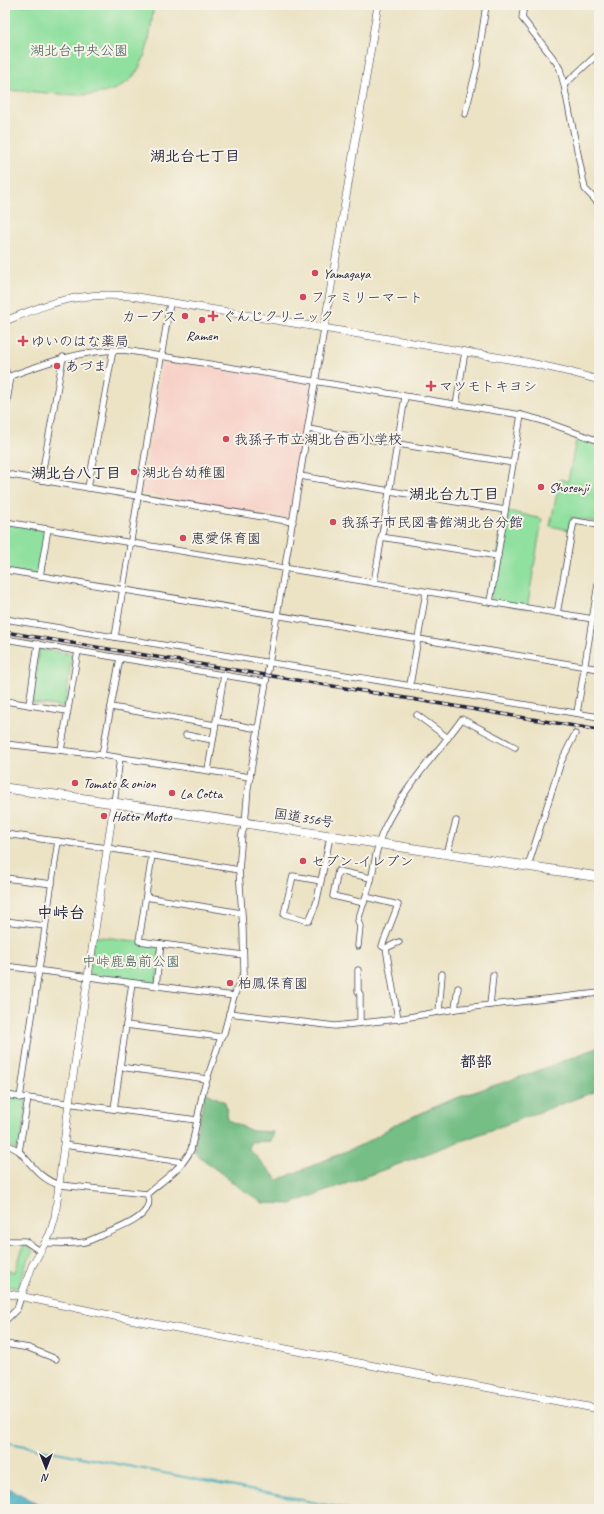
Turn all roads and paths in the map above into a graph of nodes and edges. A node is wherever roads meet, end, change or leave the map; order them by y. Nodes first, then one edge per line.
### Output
1 (378, 5) edge
2 (486, 5) edge
3 (524, 5) edge
4 (599, 53) edge
5 (564, 85) junction
6 (465, 114) dead end
7 (599, 204) edge
8 (170, 303) junction
9 (5, 321) edge
10 (324, 329) junction
11 (113, 350) junction
12 (465, 352) junction
13 (161, 356) junction
14 (63, 357) junction
15 (5, 369) edge
16 (8, 377) edge
17 (599, 380) edge
18 (316, 382) junction
19 (405, 397) junction
20 (456, 405) junction
21 (5, 414) edge
22 (520, 415) junction
23 (308, 429) junction
24 (599, 441) edge
25 (397, 444) junction
26 (513, 462) junction
27 (5, 474) edge
28 (300, 476) junction
29 (41, 480) junction
30 (88, 488) junction
31 (389, 491) junction
32 (138, 496) junction
33 (505, 510) junction
34 (5, 522) edge
35 (293, 522) junction
36 (599, 525) edge
37 (48, 529) junction
38 (381, 537) junction
39 (130, 543) junction
40 (498, 556) junction
41 (285, 568) junction
42 (5, 570) edge
43 (40, 576) junction
44 (599, 578) edge
45 (374, 583) junction
46 (122, 590) junction
47 (426, 592) junction
48 (490, 602) junction
49 (557, 613) junction
50 (277, 616) junction
51 (5, 618) edge
52 (592, 619) junction
53 (599, 620) edge
54 (115, 637) junction
55 (5, 639) edge
56 (418, 639) junction
57 (38, 644) junction
58 (78, 651) junction
59 (120, 658) junction
60 (269, 662) junction
61 (584, 666) junction
62 (599, 668) edge
63 (224, 675) junction
64 (266, 682) junction
65 (410, 685) junction
66 (5, 701) edge
67 (29, 705) junction
68 (111, 707) junction
69 (67, 711) junction
70 (577, 713) junction
71 (417, 715) dead end
72 (599, 717) edge
73 (216, 723) junction
74 (258, 729) junction
75 (575, 734) dead end
76 (186, 735) dead end
77 (448, 738) junction
78 (213, 740) junction
79 (5, 744) edge
80 (516, 747) dead end
81 (61, 750) junction
82 (102, 755) junction
83 (120, 758) junction
84 (208, 770) junction
85 (250, 777) junction
86 (5, 788) edge
87 (114, 803) junction
88 (456, 821) dead end
89 (245, 824) junction
90 (5, 834) edge
91 (330, 836) junction
92 (58, 841) junction
93 (378, 844) junction
94 (107, 848) junction
95 (447, 854) junction
96 (152, 855) junction
97 (528, 866) junction
98 (239, 870) junction
99 (599, 877) edge
100 (5, 878) edge
101 (371, 878) junction
102 (321, 881) junction
103 (52, 884) junction
104 (366, 896) junction
105 (146, 897) junction
106 (364, 903) junction
107 (242, 913) junction
108 (5, 921) edge
109 (45, 926) junction
110 (399, 942) dead end
111 (161, 944) junction
112 (358, 946) dead end
113 (386, 948) junction
114 (243, 955) junction
115 (5, 966) edge
116 (358, 970) dead end
117 (39, 971) junction
118 (442, 974) dead end
119 (493, 975) dead end
120 (88, 977) junction
121 (132, 982) junction
122 (156, 985) junction
123 (458, 988) dead end
124 (599, 993) edge
125 (234, 996) junction
126 (490, 1005) junction
127 (455, 1009) junction
128 (439, 1012) junction
129 (229, 1013) junction
130 (398, 1019) junction
131 (360, 1023) junction
132 (126, 1025) junction
133 (221, 1037) junction
134 (120, 1067) junction
135 (207, 1079) junction
136 (5, 1095) edge
137 (20, 1098) junction
138 (28, 1099) junction
139 (69, 1104) junction
140 (114, 1109) junction
141 (197, 1120) junction
142 (5, 1142) edge
143 (64, 1145) junction
144 (19, 1151) junction
145 (183, 1162) junction
146 (60, 1185) junction
147 (147, 1194) junction
148 (5, 1241) edge
149 (45, 1243) junction
150 (40, 1251) junction
151 (5, 1293) edge
152 (21, 1297) junction
153 (5, 1321) edge
154 (5, 1344) edge
155 (56, 1359) dead end
156 (599, 1409) edge

1 - 10 street
2 - 6 street
3 - 5 street
4 - 5 street
5 - 7 street
8 - 9 street
8 - 10 street
8 - 13 street
10 - 12 street
10 - 18 street
11 - 13 street
11 - 14 street
11 - 30 street
12 - 17 street
12 - 20 street
13 - 18 street
13 - 32 street
14 - 16 street
14 - 29 street
15 - 16 street
16 - 21 street
18 - 19 street
18 - 23 street
19 - 20 street
19 - 25 street
20 - 22 street
22 - 24 street
22 - 26 street
23 - 25 street
23 - 28 street
25 - 26 street
25 - 31 street
26 - 33 street
27 - 29 street
28 - 31 street
28 - 35 street
29 - 30 street
30 - 32 street
31 - 33 street
31 - 38 street
32 - 35 street
32 - 39 street
33 - 40 street
34 - 37 street
35 - 41 street
36 - 49 street
37 - 39 street
37 - 43 street
38 - 40 street
38 - 45 street
39 - 41 street
39 - 46 street
40 - 48 street
41 - 45 street
41 - 50 street
42 - 43 street
43 - 46 street
44 - 52 street
45 - 47 street
46 - 50 street
46 - 54 street
47 - 48 street
47 - 56 street
48 - 49 street
49 - 52 street
50 - 56 street
50 - 60 street
51 - 54 street
52 - 53 street
52 - 61 street
54 - 60 street
55 - 57 street
56 - 61 street
56 - 65 street
57 - 58 street
57 - 67 street
58 - 59 street
58 - 69 street
59 - 63 street
59 - 68 street
60 - 64 street
60 - 65 street
61 - 62 street
61 - 70 street
63 - 64 street
63 - 73 street
64 - 74 street
65 - 70 street
66 - 67 street
67 - 69 street
68 - 73 street
68 - 82 street
69 - 81 street
70 - 72 street
71 - 77 street
73 - 74 street
73 - 78 street
74 - 85 street
75 - 97 street
76 - 78 street
77 - 80 street
77 - 93 street
78 - 84 street
79 - 81 street
81 - 82 street
82 - 83 street
83 - 84 street
83 - 87 street
84 - 85 street
85 - 89 street
86 - 87 highway, 国道356号
87 - 89 highway, 国道356号
87 - 94 street
88 - 95 street
89 - 91 highway, 国道356号
89 - 98 street
90 - 92 street
91 - 93 highway, 国道356号
91 - 102 street
92 - 94 street
92 - 103 street
93 - 95 highway, 国道356号
93 - 101 street
94 - 96 street
94 - 120 street
95 - 97 highway, 国道356号
96 - 98 street
96 - 105 street
97 - 99 highway, 国道356号
98 - 107 street
100 - 103 street
101 - 104 street
101 - 106 street
102 - 102 street
103 - 109 street
104 - 106 street
104 - 113 street
105 - 107 street
105 - 111 street
106 - 112 street
107 - 114 street
108 - 109 street
109 - 117 street
110 - 113 street
111 - 114 street
111 - 122 street
113 - 130 street
114 - 125 street
115 - 117 street
116 - 131 street
117 - 120 street
117 - 137 street
118 - 128 street
119 - 126 street
120 - 121 street
120 - 139 street
121 - 122 street
121 - 132 street
122 - 125 street
123 - 127 street
124 - 126 street
125 - 129 street
126 - 127 street
127 - 128 street
128 - 130 street
129 - 131 street
129 - 133 street
130 - 131 street
132 - 133 street
132 - 134 street
133 - 135 street
134 - 135 street
134 - 140 street
135 - 141 street
136 - 137 street
137 - 138 street
138 - 139 street
138 - 144 street
139 - 140 street
139 - 143 street
140 - 141 street
141 - 145 street
142 - 144 street
143 - 145 street
143 - 146 street
144 - 146 street
145 - 147 street
146 - 147 street
146 - 149 street
147 - 149 street
148 - 150 street
149 - 150 street
150 - 152 street
151 - 152 street
152 - 153 street
152 - 156 street
154 - 155 street

